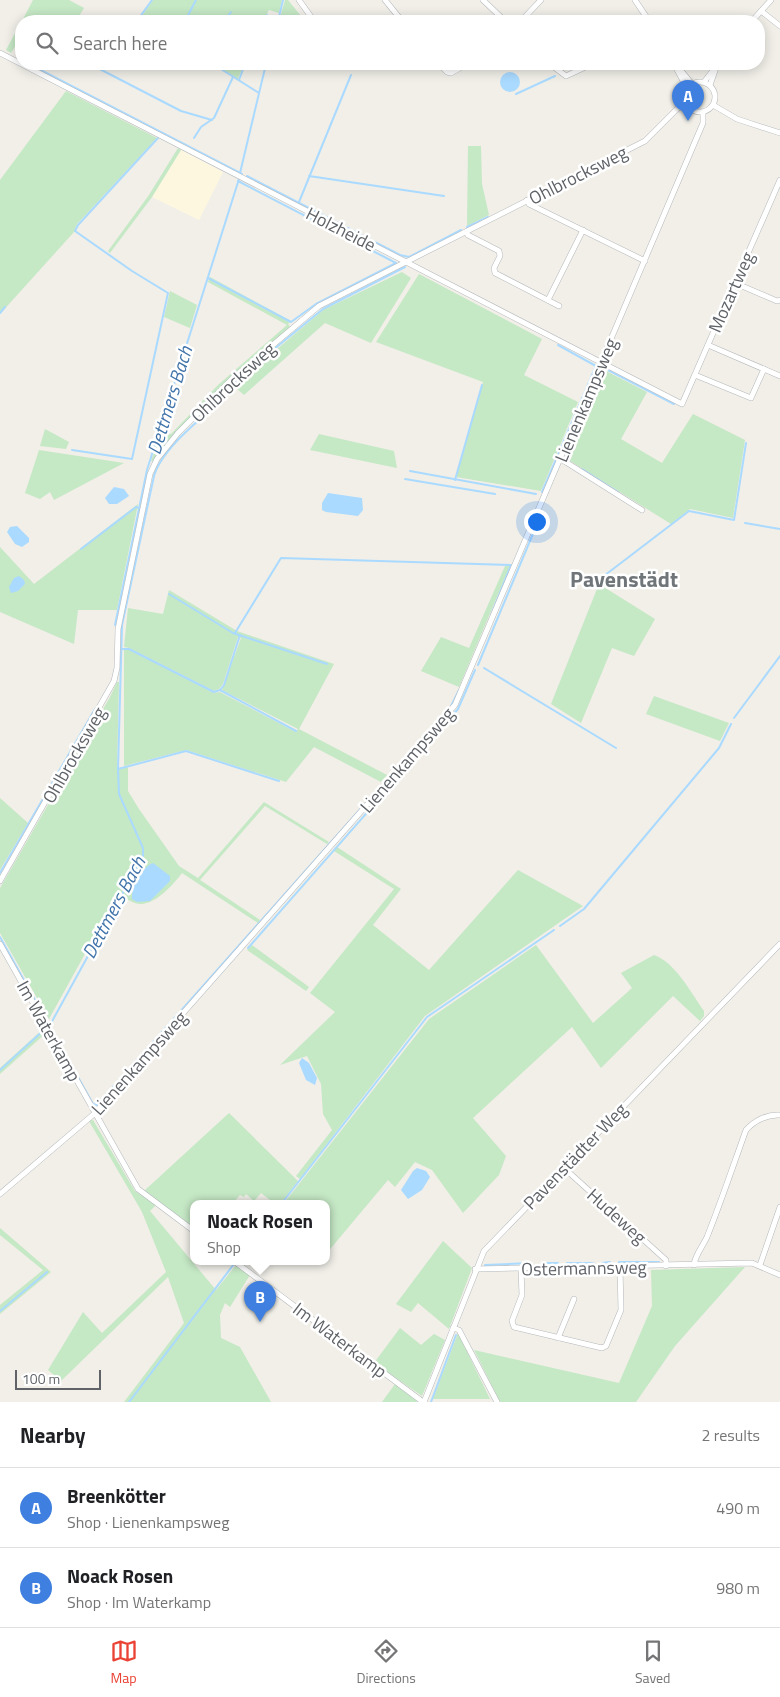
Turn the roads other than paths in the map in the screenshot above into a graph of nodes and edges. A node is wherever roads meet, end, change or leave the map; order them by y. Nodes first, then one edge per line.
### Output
1 (299, 0) edge
2 (385, 0) edge
3 (483, 0) edge
4 (541, 0) edge
5 (635, 0) edge
6 (771, 0) edge
7 (761, 11) junction
8 (310, 15) edge
9 (397, 15) edge
10 (499, 15) edge
11 (526, 15) edge
12 (645, 15) edge
13 (757, 15) edge
14 (780, 26) edge
15 (0, 53) edge
16 (15, 61) edge
17 (33, 70) edge
18 (445, 70) edge
19 (459, 70) edge
20 (557, 70) edge
21 (579, 70) edge
22 (678, 70) edge
23 (680, 70) edge
24 (715, 70) edge
25 (692, 84) junction
26 (707, 84) junction
27 (687, 88) junction
28 (686, 104) junction
29 (713, 105) junction
30 (703, 112) junction
31 (780, 133) edge
32 (780, 180) edge
33 (778, 192) edge
34 (527, 200) junction
35 (583, 230) junction
36 (466, 232) junction
37 (644, 261) junction
38 (406, 262) junction
39 (735, 283) junction
40 (548, 300) junction
41 (780, 300) edge
42 (560, 306) dead end
43 (708, 345) junction
44 (602, 362) junction
45 (764, 369) junction
46 (695, 375) junction
47 (780, 376) edge
48 (682, 404) joint
49 (561, 459) junction
50 (642, 510) dead end
51 (0, 881) edge
52 (0, 944) edge
53 (780, 944) edge
54 (94, 1114) junction
55 (780, 1115) edge
56 (564, 1168) junction
57 (0, 1194) edge
58 (780, 1207) edge
59 (190, 1228) edge
60 (239, 1265) edge
61 (694, 1265) junction
62 (760, 1265) junction
63 (666, 1266) junction
64 (620, 1268) junction
65 (475, 1269) junction
66 (521, 1270) junction
67 (780, 1275) edge
68 (574, 1299) dead end
69 (454, 1328) junction
70 (558, 1338) junction
71 (423, 1402) edge
72 (497, 1402) edge

1 - 8 street
2 - 9 street
3 - 10 street
4 - 11 street
5 - 12 street
6 - 7 street
7 - 13 street
7 - 14 street
15 - 16 street, Holzheide
17 - 38 street, Holzheide
18 - 19 street
20 - 21 street
22 - 27 street
23 - 25 street
24 - 26 street
25 - 26 street
25 - 27 street
26 - 29 street
27 - 28 street
28 - 30 street
28 - 34 street, Ohlbrocksweg
29 - 30 street
29 - 31 street
30 - 37 street, Lienenkampsweg
32 - 33 street, Mozartweg
33 - 39 street, Mozartweg
34 - 35 street
34 - 36 street, Ohlbrocksweg
35 - 37 street
35 - 40 street
36 - 38 street, Ohlbrocksweg
36 - 40 street
37 - 44 street, Lienenkampsweg
38 - 44 street, Holzheide
38 - 51 street, Ohlbrocksweg
39 - 41 street
39 - 43 street, Mozartweg
40 - 42 street
43 - 45 street
43 - 46 street, Mozartweg
44 - 48 street, Holzheide
44 - 49 street, Lienenkampsweg
45 - 46 street
45 - 47 street
46 - 48 street, Mozartweg
49 - 50 street
49 - 54 street, Lienenkampsweg
52 - 54 street, Im Waterkamp
53 - 56 street, Pavenstädter Weg
54 - 57 street, Lienenkampsweg
54 - 59 street, Im Waterkamp
55 - 61 street
56 - 63 street, Hudeweg
56 - 65 street, Pavenstädter Weg
58 - 62 street
60 - 71 street, Im Waterkamp
61 - 62 street, Ostermannsweg
61 - 63 street, Ostermannsweg
62 - 67 street
63 - 64 street, Ostermannsweg
64 - 66 street, Ostermannsweg
64 - 70 street
65 - 66 street, Ostermannsweg
65 - 69 street, Pavenstädter Weg
66 - 70 street
68 - 70 street
69 - 71 street, Pavenstädter Weg
69 - 72 street

